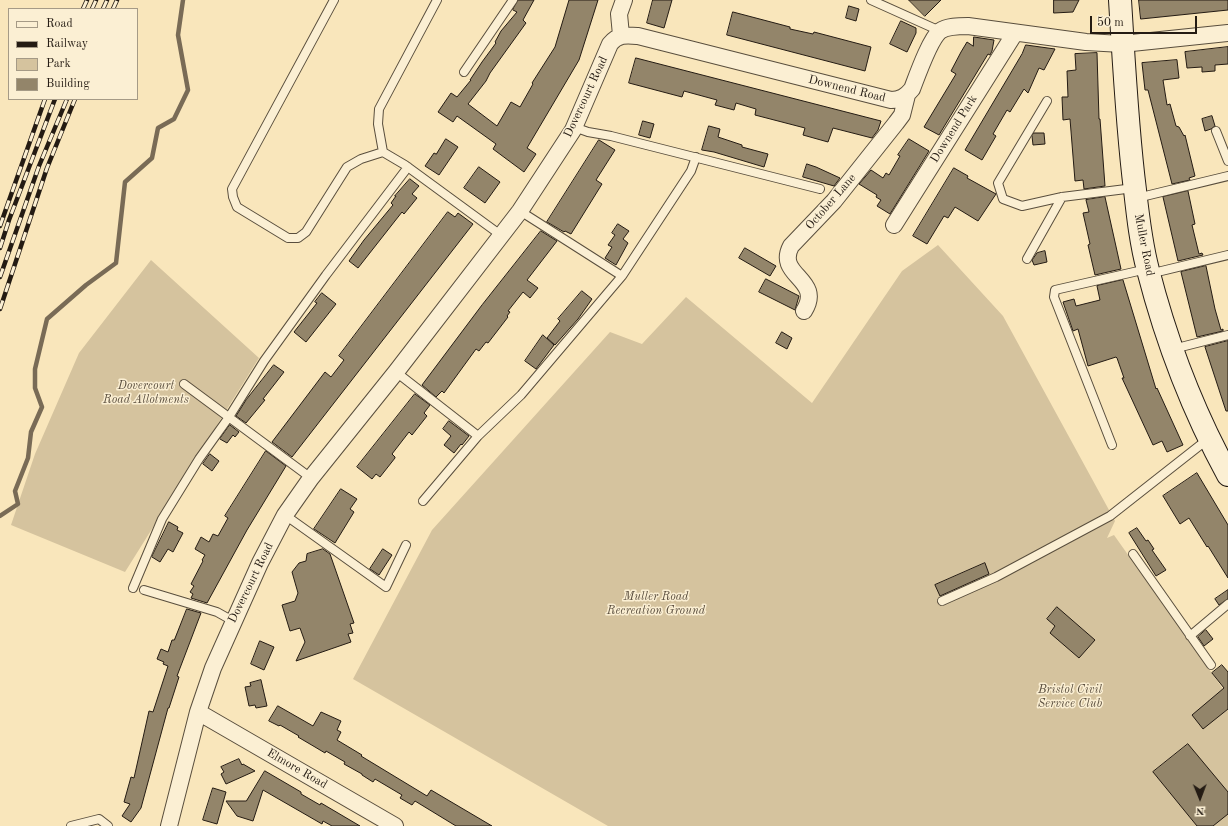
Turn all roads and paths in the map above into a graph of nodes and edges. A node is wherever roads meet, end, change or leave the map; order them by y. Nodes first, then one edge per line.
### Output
1 (334, 0) edge
2 (437, 0) edge
3 (513, 0) edge
4 (624, 0) edge
5 (871, 0) edge
6 (1120, 0) edge
7 (940, 31) junction
8 (1015, 33) junction
9 (1228, 33) edge
10 (621, 35) junction
11 (1122, 44) junction
12 (464, 72) dead end
13 (907, 95) junction
14 (1047, 101) dead end
15 (574, 127) junction
16 (1216, 131) dead end
17 (383, 152) junction
18 (696, 157) junction
19 (1228, 161) edge
20 (408, 167) junction
21 (1228, 176) edge
22 (820, 189) dead end
23 (1135, 193) junction
24 (1062, 197) junction
25 (520, 211) junction
26 (894, 224) dead end
27 (502, 236) junction
28 (1228, 255) edge
29 (1027, 259) dead end
30 (1148, 272) junction
31 (622, 276) junction
32 (804, 311) dead end
33 (1228, 335) edge
34 (1172, 349) junction
35 (396, 372) junction
36 (184, 384) dead end
37 (229, 417) junction
38 (478, 436) junction
39 (1208, 439) junction
40 (1112, 444) dead end
41 (1228, 475) edge
42 (311, 478) junction
43 (423, 502) dead end
44 (285, 516) junction
45 (406, 546) dead end
46 (1133, 554) dead end
47 (133, 588) dead end
48 (144, 590) dead end
49 (942, 601) dead end
50 (1228, 604) edge
51 (233, 621) junction
52 (1190, 636) junction
53 (1211, 665) dead end
54 (198, 712) junction
55 (71, 826) edge
56 (108, 826) edge
57 (169, 826) edge
58 (395, 826) edge

1 - 17 lane
2 - 17 lane
3 - 12 lane
4 - 10 street
5 - 7 lane
6 - 11 main road, Muller Road
7 - 8 street
7 - 13 street
8 - 11 street
8 - 26 street, Downend Park
9 - 11 street
10 - 13 street, Downend Road
10 - 15 street, Dovercourt Road
11 - 23 main road, Muller Road
13 - 32 street, October Lane
14 - 24 lane
15 - 18 lane
15 - 25 street, Dovercourt Road
16 - 19 lane
17 - 20 lane
18 - 22 lane
18 - 31 lane
20 - 27 lane
20 - 37 lane
21 - 23 lane
23 - 24 lane
23 - 30 main road, Muller Road
24 - 29 lane
25 - 27 street, Dovercourt Road
25 - 31 lane
27 - 35 street, Dovercourt Road
28 - 30 lane
30 - 34 main road, Muller Road
30 - 40 lane
31 - 38 lane
33 - 34 lane
34 - 39 main road, Muller Road
35 - 38 lane
35 - 42 street, Dovercourt Road
36 - 37 lane
37 - 42 lane
37 - 47 lane
38 - 43 lane
39 - 41 main road, Muller Road
39 - 49 lane
42 - 44 street, Dovercourt Road
44 - 45 lane
44 - 51 street, Dovercourt Road
46 - 52 lane
48 - 51 lane
50 - 52 lane
51 - 54 street, Dovercourt Road
52 - 53 lane
54 - 57 street, Dovercourt Road
54 - 58 street, Elmore Road
55 - 56 lane

